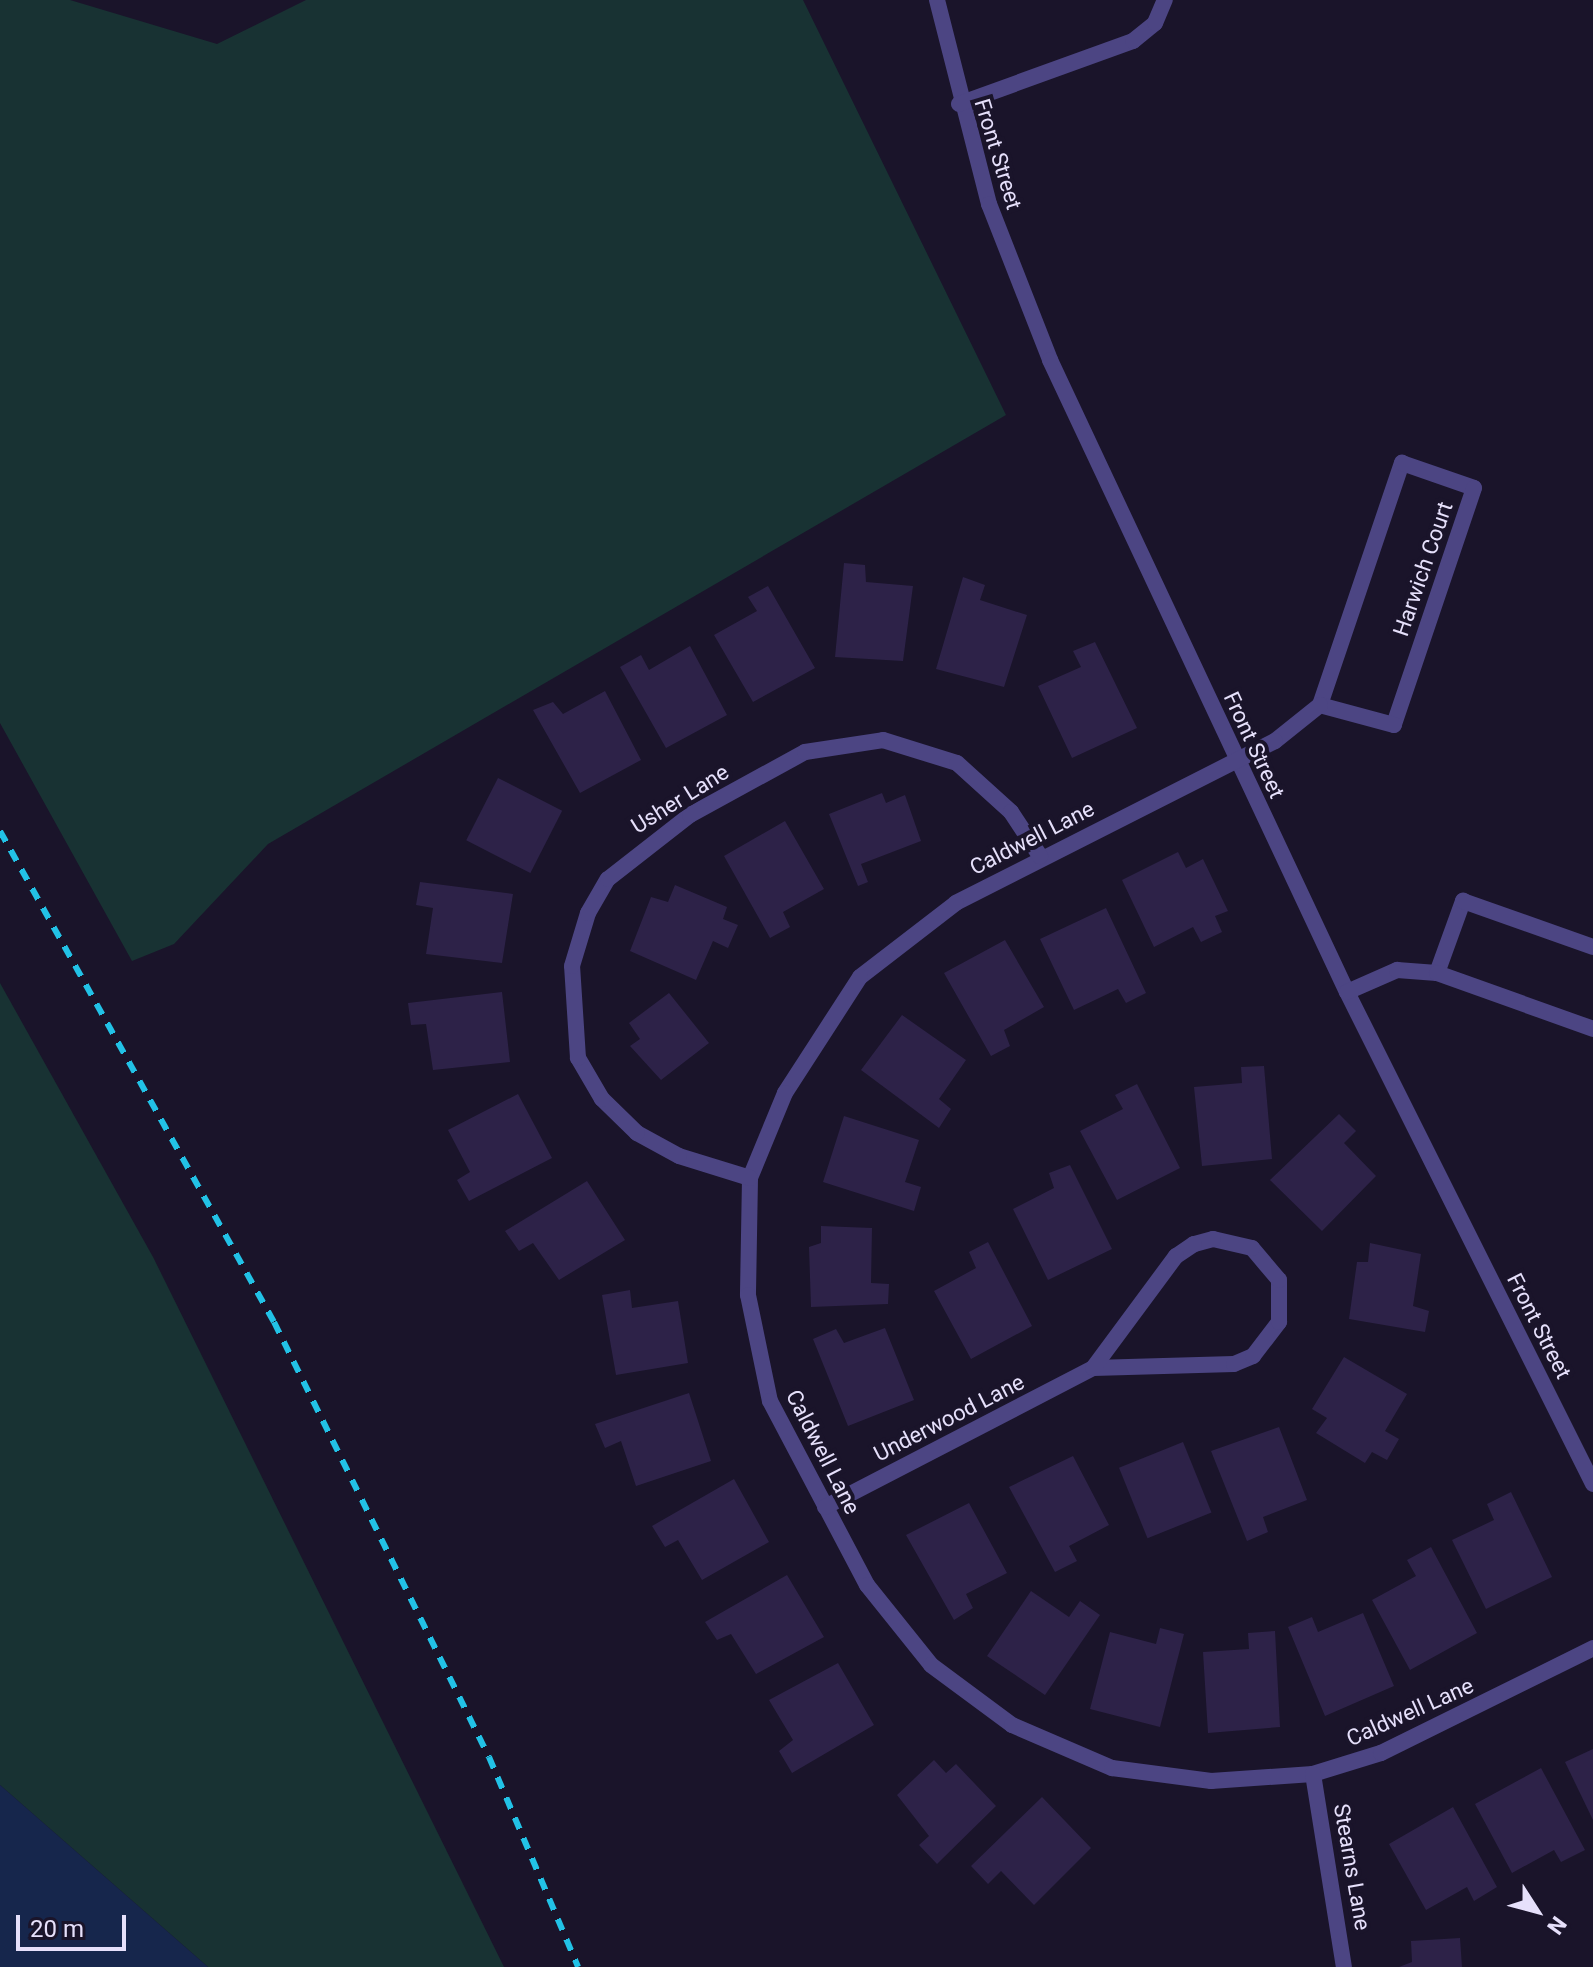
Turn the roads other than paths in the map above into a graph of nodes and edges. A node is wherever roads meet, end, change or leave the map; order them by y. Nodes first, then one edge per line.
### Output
1 (937, 0) edge
2 (1165, 0) edge
3 (959, 104) junction
4 (1320, 705) junction
5 (1236, 759) junction
6 (1040, 856) junction
7 (1593, 947) edge
8 (1437, 973) junction
9 (1347, 992) junction
10 (1593, 1029) edge
11 (750, 1178) junction
12 (1093, 1368) junction
13 (1593, 1484) edge
14 (825, 1507) junction
15 (1593, 1648) edge
16 (1313, 1774) junction
17 (1344, 1967) edge

1 - 3 street, Front Street
2 - 3 street
3 - 5 street, Front Street
4 - 4 street, Harwich Court
4 - 5 street
5 - 6 street, Caldwell Lane
5 - 9 street, Front Street
6 - 11 street, Caldwell Lane
6 - 11 street, Usher Lane
7 - 8 street
8 - 9 street
8 - 10 street
9 - 13 street, Front Street
11 - 14 street, Caldwell Lane
12 - 12 street, Underwood Lane
12 - 14 street, Underwood Lane
14 - 16 street, Caldwell Lane
15 - 16 street, Caldwell Lane
16 - 17 street, Stearns Lane

